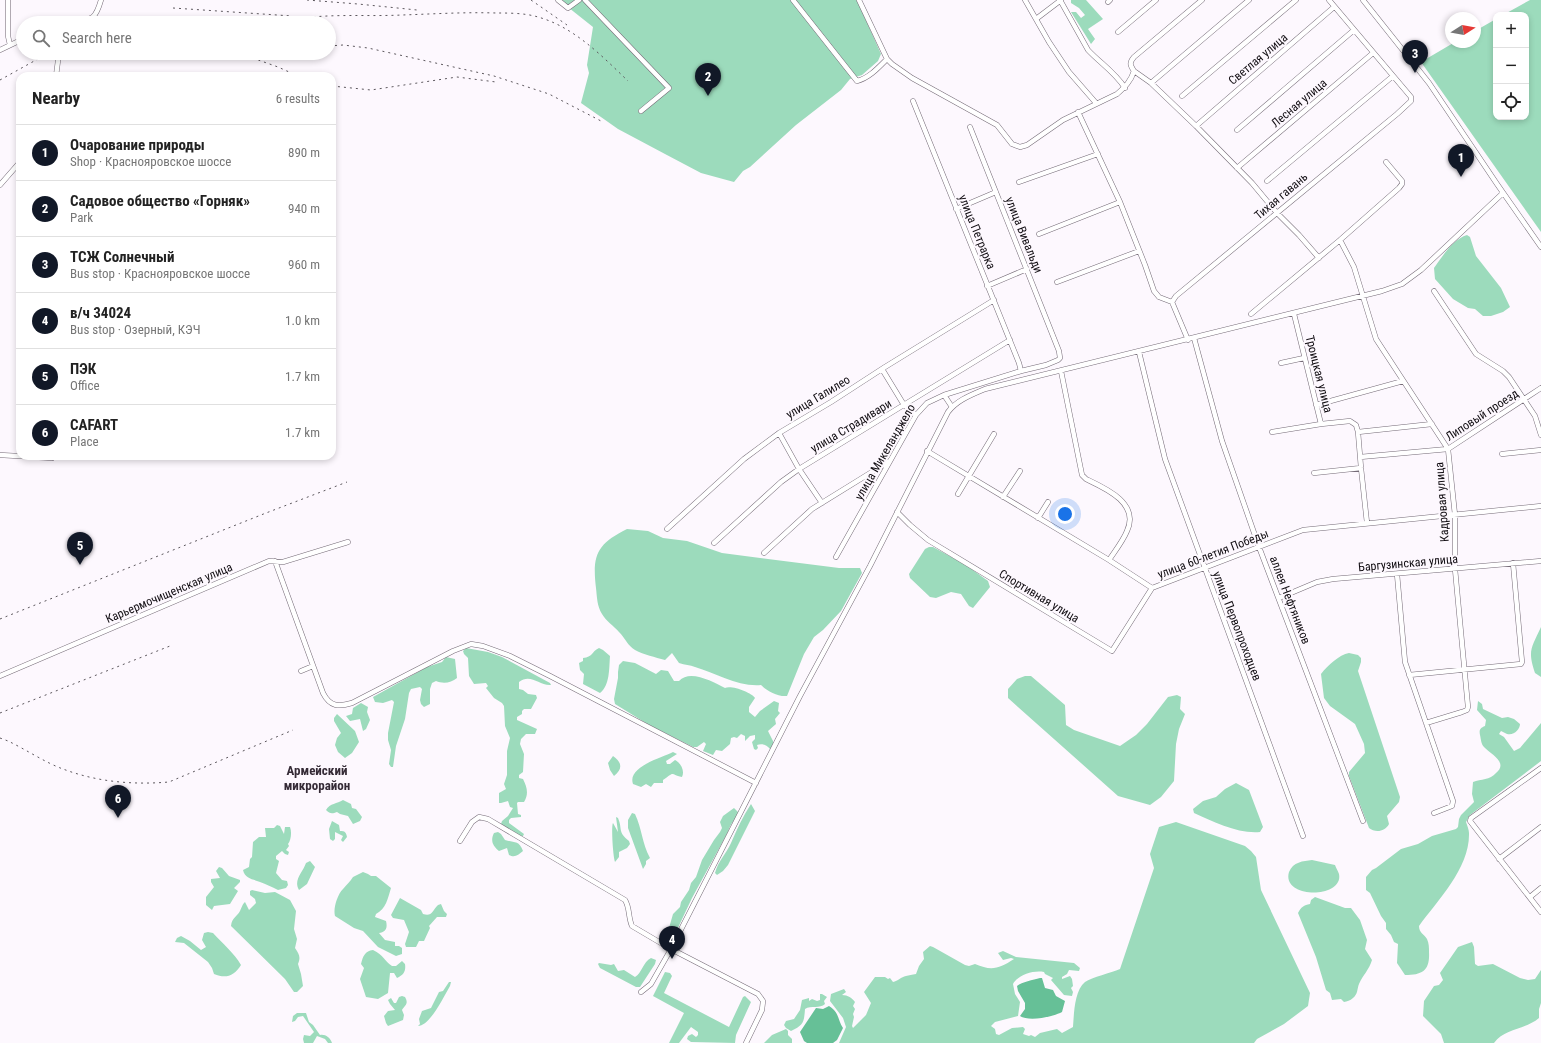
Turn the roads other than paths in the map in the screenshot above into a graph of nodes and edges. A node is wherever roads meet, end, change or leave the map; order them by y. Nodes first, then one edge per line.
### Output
1 (8, 0) edge
2 (101, 0) edge
3 (558, 0) edge
4 (580, 0) edge
5 (585, 0) edge
6 (793, 0) edge
7 (859, 0) edge
8 (1025, 0) edge
9 (1060, 0) edge
10 (1156, 0) edge
11 (1202, 0) edge
12 (1249, 0) edge
13 (1296, 0) edge
14 (1329, 0) edge
15 (1363, 0) edge
16 (1334, 7) junction
17 (93, 16) edge
18 (1036, 19) junction
19 (1354, 30) junction
20 (1118, 32) dead end
21 (16, 42) edge
22 (10, 45) junction
23 (0, 50) edge
24 (1373, 53) junction
25 (887, 59) junction
26 (58, 60) edge
27 (1134, 71) junction
28 (57, 72) edge
29 (1394, 76) junction
30 (1151, 83) junction
31 (1125, 88) junction
32 (1182, 96) dead end
33 (913, 101) dead end
34 (1096, 103) junction
35 (640, 112) dead end
36 (1078, 112) junction
37 (1196, 126) junction
38 (970, 127) dead end
39 (1237, 130) dead end
40 (1098, 154) junction
41 (1386, 162) dead end
42 (16, 167) edge
43 (1238, 168) junction
44 (1268, 181) dead end
45 (1019, 182) dead end
46 (0, 185) edge
47 (996, 192) junction
48 (1503, 193) junction
49 (1120, 202) junction
50 (956, 209) junction
51 (1277, 213) junction
52 (1039, 234) dead end
53 (1340, 240) junction
54 (1541, 247) edge
55 (1139, 251) junction
56 (1319, 258) junction
57 (1027, 270) junction
58 (1057, 282) dead end
59 (988, 286) junction
60 (1434, 291) dead end
61 (1363, 296) junction
62 (994, 300) junction
63 (1172, 302) junction
64 (1251, 314) dead end
65 (1294, 314) junction
66 (1194, 338) junction
67 (1010, 340) junction
68 (1188, 340) junction
69 (1059, 351) joint
70 (1139, 352) junction
71 (1304, 358) junction
72 (1281, 363) dead end
73 (882, 369) junction
74 (1061, 370) junction
75 (1021, 371) junction
76 (1403, 381) junction
77 (1541, 388) edge
78 (944, 395) junction
79 (1524, 399) junction
80 (904, 405) junction
81 (1316, 405) junction
82 (952, 407) junction
83 (916, 415) junction
84 (1321, 424) junction
85 (1432, 424) junction
86 (1272, 432) dead end
87 (1358, 432) junction
88 (779, 433) junction
89 (994, 434) dead end
90 (1541, 435) edge
91 (1448, 449) junction
92 (1541, 450) edge
93 (927, 452) junction
94 (1502, 454) dead end
95 (0, 455) edge
96 (16, 456) edge
97 (1360, 457) junction
98 (890, 461) junction
99 (1361, 468) junction
100 (799, 469) junction
101 (1020, 471) dead end
102 (1314, 473) dead end
103 (969, 477) junction
104 (958, 494) dead end
105 (1003, 497) junction
106 (1048, 502) dead end
107 (822, 503) junction
108 (1541, 506) edge
109 (897, 512) junction
110 (1455, 515) junction
111 (1038, 518) junction
112 (1367, 523) junction
113 (667, 529) dead end
114 (348, 542) dead end
115 (714, 543) dead end
116 (1260, 547) junction
117 (764, 553) dead end
118 (836, 557) dead end
119 (1109, 560) junction
120 (275, 561) junction
121 (1541, 561) edge
122 (1513, 563) junction
123 (1204, 568) junction
124 (1455, 569) junction
125 (1397, 574) junction
126 (1152, 588) junction
127 (1279, 598) junction
128 (313, 666) junction
129 (1463, 670) junction
130 (301, 671) dead end
131 (1409, 675) junction
132 (0, 676) edge
133 (1426, 723) junction
134 (1541, 768) edge
135 (756, 783) junction
136 (1434, 812) dead end
137 (1363, 821) dead end
138 (1541, 827) edge
139 (1303, 836) dead end
140 (460, 841) dead end
141 (1499, 859) junction
142 (1541, 888) edge
143 (1530, 897) junction
144 (1541, 912) edge
145 (670, 950) junction
146 (641, 992) dead end
147 (746, 1043) edge

1 - 22 street
2 - 17 street
3 - 4 street
5 - 35 street
6 - 25 street
7 - 25 street
8 - 18 street
9 - 18 street
9 - 31 street
10 - 20 street
11 - 27 street
12 - 30 street
13 - 32 street
14 - 16 street
15 - 48 street
16 - 19 street
16 - 37 street, Светлая улица
18 - 34 street
19 - 24 street
19 - 39 street
21 - 22 street
22 - 23 street
24 - 29 street
24 - 43 street, Лесная улица
25 - 36 street
26 - 28 street
27 - 30 street
27 - 31 street
29 - 44 street
29 - 51 street, Тихая гавань
30 - 37 street
31 - 34 street
33 - 50 street, улица Петрарка
34 - 36 street
36 - 40 street
37 - 43 street
38 - 47 street, улица Вивальди
40 - 45 street
40 - 49 street
41 - 53 street
42 - 46 street
43 - 51 street
47 - 50 street
47 - 57 street, улица Вивальди
48 - 54 street
48 - 61 street
49 - 52 street
49 - 55 street
50 - 59 street, улица Петрарка
51 - 56 street
51 - 63 street, Тихая гавань
53 - 56 street
53 - 61 street, Кадровая улица
55 - 58 street
55 - 63 street
56 - 64 street
57 - 59 street
57 - 69 street, улица Вивальди
59 - 62 street, улица Петрарка
60 - 79 street
61 - 65 street
61 - 76 street, Кадровая улица
62 - 67 street, улица Петрарка
62 - 73 street, улица Галилео
63 - 68 street
65 - 66 street
65 - 71 street, Троицкая улица
66 - 68 street
66 - 116 street, аллея Нефтяников
67 - 75 street, улица Петрарка
67 - 80 street, улица Страдивари
68 - 70 street
69 - 75 street, улица Микеланджело
70 - 74 street
70 - 123 street, улица Первопроходцев
71 - 72 street
71 - 81 street, Троицкая улица
73 - 80 street
73 - 88 street, улица Галилео
74 - 82 street
74 - 119 street
75 - 78 street, улица Микеланджело
76 - 81 street
76 - 85 street, Кадровая улица
77 - 79 street, Липовый проезд
78 - 82 street
78 - 83 street, улица Микеланджело
79 - 90 street
79 - 91 street, Липовый проезд
80 - 83 street
80 - 100 street, улица Страдивари
81 - 84 street, Троицкая улица
82 - 93 street
83 - 98 street, улица Микеланджело
84 - 86 street
84 - 87 street, Троицкая улица
85 - 87 street
85 - 91 street, Кадровая улица
87 - 97 street
88 - 100 street
88 - 113 street, улица Галилео
89 - 103 street
91 - 97 street, Липовый проезд
91 - 110 street, Кадровая улица
92 - 94 street
93 - 103 street, улица 60-летия Победы
93 - 109 street
95 - 96 street
97 - 99 street
98 - 107 street
98 - 118 street, улица Микеланджело
99 - 102 street
99 - 112 street
100 - 107 street
100 - 115 street, улица Страдивари
101 - 105 street
103 - 104 street
103 - 105 street, улица 60-летия Победы
105 - 111 street, улица 60-летия Победы
106 - 111 street
107 - 117 street
108 - 110 street, улица 60-летия Победы
109 - 126 street, Спортивная улица
109 - 135 street
110 - 112 street, улица 60-летия Победы
110 - 124 street, Кадровая улица
111 - 119 street, улица 60-летия Победы
112 - 116 street, улица 60-летия Победы
114 - 120 street, Карьермочищенская улица
116 - 123 street, улица 60-летия Победы
116 - 127 street, аллея Нефтяников
119 - 126 street, улица 60-летия Победы
120 - 128 street
120 - 132 street, Карьермочищенская улица
121 - 122 street, Баргузинская улица
122 - 124 street, Баргузинская улица
122 - 129 street
123 - 126 street, улица 60-летия Победы
123 - 139 street, улица Первопроходцев
124 - 125 street, Баргузинская улица
124 - 129 street, Кадровая улица
125 - 127 street, Баргузинская улица
125 - 131 street
127 - 137 street, аллея Нефтяников
128 - 130 street
128 - 135 street
129 - 131 street
129 - 133 street, Кадровая улица
131 - 133 street
133 - 136 street
134 - 141 street
135 - 145 street
138 - 141 street
140 - 145 street
141 - 143 street
142 - 143 street
143 - 144 street
145 - 146 street
145 - 147 street

